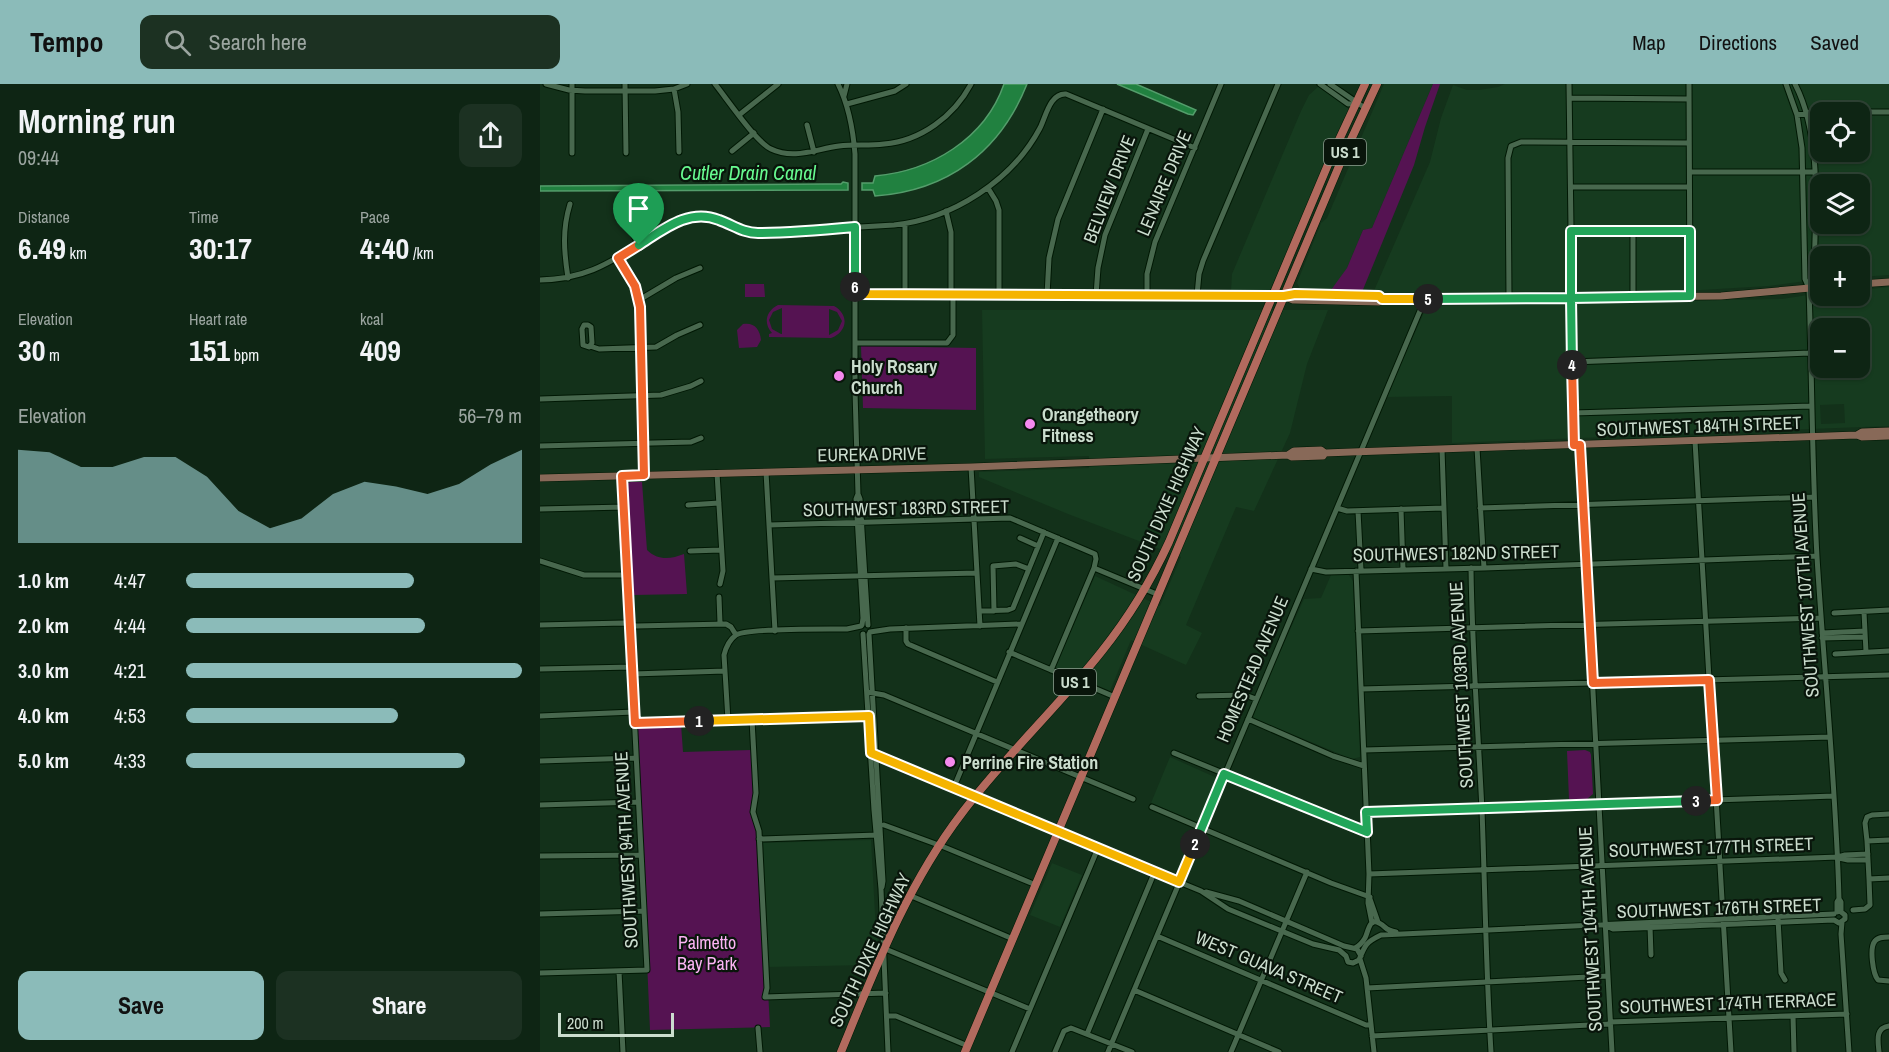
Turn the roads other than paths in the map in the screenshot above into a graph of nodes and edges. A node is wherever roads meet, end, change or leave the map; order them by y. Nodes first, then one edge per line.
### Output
1 (546, 84) edge
2 (625, 84) edge
3 (687, 84) edge
4 (715, 84) edge
5 (778, 84) edge
6 (838, 84) edge
7 (847, 84) edge
8 (906, 84) edge
9 (971, 84) edge
10 (1278, 84) edge
11 (1320, 84) edge
12 (1330, 84) edge
13 (1365, 84) edge
14 (1377, 84) edge
15 (1569, 84) edge
16 (1689, 84) edge
17 (1786, 84) edge
18 (1795, 84) edge
19 (1213, 85) edge
20 (1221, 86) edge
21 (572, 87) edge
22 (674, 89) junction
23 (625, 91) junction
24 (844, 96) junction
25 (1570, 98) junction
26 (1689, 99) junction
27 (1356, 103) junction
28 (847, 104) junction
29 (1365, 108) junction
30 (1103, 110) junction
31 (1889, 112) edge
32 (1807, 113) junction
33 (740, 115) junction
34 (1797, 115) junction
35 (807, 125) dead end
36 (1149, 129) junction
37 (754, 133) junction
38 (1570, 143) junction
39 (1689, 143) junction
40 (854, 145) junction
41 (1195, 148) junction
42 (732, 151) dead end
43 (679, 152) dead end
44 (814, 152) junction
45 (572, 153) dead end
46 (626, 153) dead end
47 (1690, 172) junction
48 (1803, 172) junction
49 (1815, 172) joint
50 (1570, 186) junction
51 (1689, 187) junction
52 (988, 188) junction
53 (1317, 190) junction
54 (1312, 203) junction
55 (570, 204) dead end
56 (627, 204) dead end
57 (1321, 209) junction
58 (946, 211) junction
59 (1316, 221) junction
60 (905, 224) junction
61 (855, 227) junction
62 (1804, 227) junction
63 (1810, 227) edge
64 (1571, 231) junction
65 (1633, 231) junction
66 (1690, 231) junction
67 (1815, 234) edge
68 (639, 245) junction
69 (618, 258) junction
70 (700, 268) dead end
71 (568, 278) junction
72 (540, 280) edge
73 (1889, 282) edge
74 (1870, 283) edge
75 (1809, 288) junction
76 (855, 294) junction
77 (905, 294) junction
78 (952, 295) junction
79 (999, 295) junction
80 (1047, 295) junction
81 (1096, 295) junction
82 (1197, 295) junction
83 (1147, 296) junction
84 (1273, 296) junction
85 (1284, 296) junction
86 (1690, 296) junction
87 (1633, 297) junction
88 (1509, 298) junction
89 (1571, 298) junction
90 (1425, 299) junction
91 (639, 300) junction
92 (700, 325) dead end
93 (856, 343) junction
94 (590, 346) dead end
95 (640, 348) junction
96 (1810, 353) joint
97 (1572, 362) junction
98 (1810, 378) edge
99 (700, 381) dead end
100 (1233, 390) junction
101 (1243, 394) junction
102 (642, 396) junction
103 (540, 399) edge
104 (1811, 406) junction
105 (1573, 413) junction
106 (1889, 431) edge
107 (1857, 435) junction
108 (1889, 436) edge
109 (1812, 437) junction
110 (701, 438) dead end
111 (1695, 441) junction
112 (643, 444) junction
113 (1577, 445) junction
114 (540, 446) edge
115 (1477, 448) junction
116 (1442, 449) junction
117 (1360, 452) junction
118 (1217, 456) junction
119 (1205, 457) junction
120 (971, 467) junction
121 (856, 469) junction
122 (717, 472) junction
123 (766, 472) junction
124 (644, 475) junction
125 (622, 476) junction
126 (540, 478) edge
127 (1814, 497) junction
128 (1699, 501) junction
129 (719, 504) junction
130 (688, 505) dead end
131 (1583, 505) junction
132 (624, 507) junction
133 (1337, 508) junction
134 (1444, 508) junction
135 (1480, 508) junction
136 (540, 509) edge
137 (1401, 509) junction
138 (1359, 510) junction
139 (974, 520) junction
140 (859, 523) junction
141 (769, 525) junction
142 (1044, 532) junction
143 (1020, 538) dead end
144 (1058, 538) junction
145 (1038, 546) junction
146 (721, 550) junction
147 (690, 551) dead end
148 (1817, 556) junction
149 (1161, 559) junction
150 (540, 561) edge
151 (1702, 561) junction
152 (1172, 563) junction
153 (1586, 565) junction
154 (1094, 568) junction
155 (1471, 568) junction
156 (1484, 568) junction
157 (1029, 569) junction
158 (1311, 569) junction
159 (1403, 569) junction
160 (1446, 569) junction
161 (1358, 571) junction
162 (977, 573) junction
163 (627, 574) junction
164 (862, 576) junction
165 (772, 578) junction
166 (720, 584) dead end
167 (1145, 589) junction
168 (1159, 595) junction
169 (719, 597) dead end
170 (1889, 610) edge
171 (979, 611) junction
172 (994, 611) junction
173 (1864, 612) junction
174 (1834, 613) dead end
175 (1821, 618) junction
176 (1706, 620) junction
177 (720, 623) junction
178 (1589, 623) junction
179 (630, 624) junction
180 (1021, 624) junction
181 (540, 625) edge
182 (980, 626) junction
183 (1473, 627) junction
184 (906, 628) junction
185 (865, 629) junction
186 (775, 631) junction
187 (1359, 631) junction
188 (1865, 634) junction
189 (736, 635) junction
190 (1822, 635) junction
191 (1889, 651) edge
192 (1009, 652) junction
193 (1866, 652) junction
194 (1836, 654) dead end
195 (632, 667) junction
196 (540, 669) edge
197 (1051, 670) junction
198 (725, 672) junction
199 (633, 674) junction
200 (1889, 675) edge
201 (1825, 677) junction
202 (1709, 680) junction
203 (1076, 681) junction
204 (997, 682) junction
205 (1593, 683) junction
206 (1476, 687) junction
207 (1361, 689) junction
208 (869, 692) junction
209 (1199, 696) dead end
210 (1115, 697) junction
211 (1256, 699) junction
212 (634, 712) junction
213 (540, 716) edge
214 (871, 716) junction
215 (1248, 719) junction
216 (728, 720) junction
217 (752, 720) junction
218 (635, 723) junction
219 (976, 733) junction
220 (1830, 737) junction
221 (1712, 740) junction
222 (1596, 744) junction
223 (1479, 747) junction
224 (1015, 749) junction
225 (1364, 750) junction
226 (873, 753) junction
227 (1174, 753) dead end
228 (636, 758) junction
229 (540, 761) edge
230 (1364, 766) junction
231 (1224, 774) junction
232 (1081, 777) junction
233 (954, 787) junction
234 (975, 796) junction
235 (1834, 796) junction
236 (1133, 799) dead end
237 (1717, 800) junction
238 (638, 802) junction
239 (1598, 804) junction
240 (540, 805) edge
241 (1152, 807) dead end
242 (1482, 808) junction
243 (1366, 812) junction
244 (1889, 814) edge
245 (884, 825) dead end
246 (1202, 828) junction
247 (1059, 831) junction
248 (1367, 832) junction
249 (879, 835) junction
250 (759, 838) junction
251 (1889, 840) edge
252 (1867, 841) junction
253 (939, 845) junction
254 (1098, 848) junction
255 (641, 855) junction
256 (540, 856) edge
257 (1838, 857) junction
258 (1868, 857) junction
259 (1720, 861) junction
260 (1602, 865) junction
261 (1484, 870) junction
262 (1155, 871) junction
263 (1307, 872) junction
264 (1369, 874) junction
265 (1889, 878) edge
266 (1869, 879) junction
267 (1179, 882) junction
268 (1035, 885) junction
269 (1201, 891) junction
270 (909, 895) junction
271 (1370, 897) junction
272 (1853, 910) dead end
273 (644, 911) junction
274 (540, 914) edge
275 (1838, 917) junction
276 (1778, 920) junction
277 (1286, 921) junction
278 (1724, 922) junction
279 (1375, 923) junction
280 (883, 925) junction
281 (1650, 925) junction
282 (1606, 926) junction
283 (893, 927) junction
284 (1383, 928) junction
285 (1282, 930) junction
286 (1368, 930) junction
287 (1486, 930) junction
288 (1400, 934) junction
289 (1381, 935) junction
290 (1157, 936) junction
291 (1374, 937) junction
292 (1889, 937) edge
293 (1013, 939) junction
294 (884, 948) junction
295 (1353, 949) junction
296 (1651, 955) dead end
297 (1346, 956) junction
298 (1360, 957) junction
299 (1353, 963) junction
300 (619, 971) junction
301 (540, 973) edge
302 (1608, 976) junction
303 (1785, 980) dead end
304 (1260, 981) junction
305 (1889, 981) edge
306 (1487, 982) junction
307 (1366, 986) junction
308 (1134, 990) junction
309 (886, 993) junction
310 (990, 993) junction
311 (865, 994) junction
312 (1030, 1009) junction
313 (1847, 1014) junction
314 (887, 1016) junction
315 (1792, 1016) junction
316 (1730, 1018) junction
317 (1610, 1023) junction
318 (1370, 1025) junction
319 (1889, 1026) edge
320 (758, 1028) dead end
321 (1490, 1030) junction
322 (1087, 1034) junction
323 (1239, 1035) junction
324 (1372, 1036) junction
325 (1111, 1044) junction
326 (967, 1049) edge
327 (623, 1052) edge
328 (760, 1052) edge
329 (841, 1052) edge
330 (888, 1052) edge
331 (1012, 1052) edge
332 (1055, 1052) edge
333 (1108, 1052) edge
334 (1132, 1052) edge
335 (1232, 1052) edge
336 (1279, 1052) edge
337 (1374, 1052) edge
338 (1491, 1052) edge
339 (1612, 1052) edge
340 (1731, 1052) edge
341 (1794, 1052) edge
342 (1849, 1052) edge
343 (1879, 1052) edge

1 - 21 street
2 - 23 street
3 - 22 street
4 - 33 street
5 - 33 street
6 - 7 street
6 - 24 street
7 - 24 street
8 - 28 street
9 - 40 street
10 - 82 street
11 - 27 street
12 - 27 street
13 - 27 highway, SOUTH DIXIE HIGHWAY / US 1
14 - 29 highway, SOUTH DIXIE HIGHWAY / US 1
15 - 25 street
16 - 26 street
17 - 34 street, SOUTHWEST 107TH AVENUE
18 - 32 street, SOUTHWEST 107TH AVENUE
19 - 20 street
20 - 41 street, LENAIRE DRIVE
21 - 23 street
21 - 45 street
22 - 23 street
22 - 43 street
23 - 46 street
24 - 28 street
25 - 26 street
25 - 38 street
26 - 39 street
27 - 29 street
27 - 53 highway, SOUTH DIXIE HIGHWAY / US 1
28 - 40 street
29 - 57 highway, SOUTH DIXIE HIGHWAY / US 1
30 - 36 street
30 - 52 street
30 - 80 street
31 - 32 street
32 - 34 street
32 - 49 street, SOUTHWEST 107TH AVENUE
33 - 37 street
34 - 48 street, SOUTHWEST 107TH AVENUE
35 - 44 street
36 - 41 street
36 - 81 street, BELVIEW DRIVE
37 - 42 street
37 - 44 street
38 - 39 street
38 - 50 street
38 - 88 street
39 - 47 street
40 - 44 street
40 - 61 street
41 - 83 street, LENAIRE DRIVE
47 - 48 street
47 - 51 street
48 - 49 street
48 - 62 street, SOUTHWEST 107TH AVENUE
50 - 51 street
50 - 64 street
51 - 66 street
52 - 58 street
52 - 79 street
53 - 54 highway, SOUTH DIXIE HIGHWAY / US 1
53 - 57 highway
54 - 59 highway
54 - 84 highway, SOUTH DIXIE HIGHWAY / US 1
55 - 71 street
56 - 68 street
57 - 59 highway, SOUTH DIXIE HIGHWAY / US 1
58 - 60 street
58 - 78 street
59 - 85 highway, SOUTH DIXIE HIGHWAY / US 1
60 - 61 street
60 - 77 street
61 - 68 street
61 - 76 street
62 - 63 street
62 - 75 street, SOUTHWEST 107TH AVENUE
64 - 65 street
64 - 89 street
65 - 66 street
65 - 87 street
66 - 86 street
67 - 75 street, SOUTHWEST 107TH AVENUE
68 - 69 street
69 - 71 street
69 - 91 street
70 - 91 street
71 - 72 street
73 - 74 main road
75 - 86 main road
75 - 96 street, SOUTHWEST 107TH AVENUE
76 - 77 street
76 - 93 street
77 - 78 street
78 - 79 street
78 - 93 street
79 - 80 street
80 - 81 street
81 - 83 street
82 - 83 street
82 - 84 street
84 - 85 main road
84 - 100 highway, SOUTH DIXIE HIGHWAY / US 1
85 - 90 main road
85 - 101 highway, SOUTH DIXIE HIGHWAY / US 1
86 - 87 main road
87 - 89 main road
88 - 89 main road
88 - 90 main road
89 - 97 street, SOUTHWEST 104TH AVENUE
90 - 117 street, HOMESTEAD AVENUE
91 - 95 street
92 - 95 street
93 - 121 street
94 - 95 street
95 - 102 street
96 - 97 street
97 - 105 street, SOUTHWEST 104TH AVENUE
98 - 104 street, SOUTHWEST 107TH AVENUE
99 - 102 street
100 - 101 highway
100 - 119 highway, SOUTH DIXIE HIGHWAY / US 1
101 - 118 highway, SOUTH DIXIE HIGHWAY / US 1
102 - 103 street
102 - 112 street
104 - 105 street
104 - 109 street, SOUTHWEST 107TH AVENUE
105 - 113 street, SOUTHWEST 104TH AVENUE
106 - 107 main road, SOUTHWEST 184TH STREET
107 - 108 main road, SOUTHWEST 184TH STREET
107 - 109 main road, SOUTHWEST 184TH STREET
109 - 111 main road, SOUTHWEST 184TH STREET
109 - 127 street, SOUTHWEST 107TH AVENUE
110 - 112 street
111 - 113 main road, SOUTHWEST 184TH STREET
111 - 128 street
112 - 114 street
112 - 124 street
113 - 115 main road, SOUTHWEST 184TH STREET
113 - 131 street, SOUTHWEST 104TH AVENUE
115 - 116 main road, SOUTHWEST 184TH STREET
115 - 135 street
116 - 117 main road, SOUTHWEST 184TH STREET
116 - 134 street
117 - 118 main road, SOUTHWEST 184TH STREET
117 - 133 street, HOMESTEAD AVENUE
118 - 119 main road, SOUTHWEST 184TH STREET
118 - 152 highway, SOUTH DIXIE HIGHWAY / US 1
119 - 120 main road, EUREKA DRIVE
119 - 149 highway, SOUTH DIXIE HIGHWAY / US 1
120 - 121 main road, EUREKA DRIVE
120 - 139 street
121 - 123 main road, EUREKA DRIVE
121 - 140 street
122 - 123 main road, EUREKA DRIVE
122 - 124 main road, EUREKA DRIVE
122 - 129 street
123 - 141 street
124 - 125 main road, EUREKA DRIVE
125 - 126 main road, EUREKA DRIVE
125 - 132 street, SOUTHWEST 94TH AVENUE
127 - 128 street
127 - 148 street, SOUTHWEST 107TH AVENUE
128 - 131 street
128 - 151 street
129 - 130 street
129 - 146 street
131 - 135 street
131 - 153 street, SOUTHWEST 104TH AVENUE
132 - 136 street
132 - 163 street, SOUTHWEST 94TH AVENUE
133 - 138 street
133 - 158 street, HOMESTEAD AVENUE
134 - 137 street
134 - 160 street
135 - 156 street
137 - 138 street
137 - 159 street
138 - 161 street
139 - 140 street, SOUTHWEST 183RD STREET
139 - 142 street, SOUTHWEST 183RD STREET
139 - 162 street
140 - 141 street, SOUTHWEST 183RD STREET
140 - 164 street
141 - 165 street
142 - 144 street, SOUTHWEST 183RD STREET
142 - 145 street
143 - 145 street
144 - 154 street, SOUTHWEST 183RD STREET
144 - 180 street
145 - 157 street
146 - 147 street
146 - 166 street
148 - 151 street, SOUTHWEST 182ND STREET
148 - 175 street, SOUTHWEST 107TH AVENUE
149 - 152 highway
149 - 167 highway, SOUTH DIXIE HIGHWAY / US 1
150 - 163 street
151 - 153 street, SOUTHWEST 182ND STREET
151 - 176 street
152 - 168 highway, SOUTH DIXIE HIGHWAY / US 1
153 - 156 street, SOUTHWEST 182ND STREET
153 - 178 street, SOUTHWEST 104TH AVENUE
154 - 167 street
154 - 197 street
155 - 156 street, SOUTHWEST 182ND STREET
155 - 160 street, SOUTHWEST 182ND STREET
155 - 183 street, SOUTHWEST 103RD AVENUE
157 - 172 street
157 - 172 street
158 - 161 street, SOUTHWEST 182ND STREET
158 - 211 street, HOMESTEAD AVENUE
159 - 160 street, SOUTHWEST 182ND STREET
159 - 161 street, SOUTHWEST 182ND STREET
161 - 187 street
162 - 164 street
162 - 171 street
163 - 179 street, SOUTHWEST 94TH AVENUE
164 - 165 street
164 - 185 street
165 - 186 street
167 - 168 street
167 - 203 highway, SOUTH DIXIE HIGHWAY / US 1
168 - 210 highway, SOUTH DIXIE HIGHWAY / US 1
169 - 177 street
170 - 173 street
171 - 172 street
171 - 182 street
173 - 174 street
173 - 188 street
175 - 176 street
175 - 190 street, SOUTHWEST 107TH AVENUE
176 - 178 street
176 - 202 street
177 - 179 street
177 - 189 street
178 - 183 street
178 - 205 street, SOUTHWEST 104TH AVENUE
179 - 181 street
179 - 195 street, SOUTHWEST 94TH AVENUE
180 - 182 street
180 - 192 street
182 - 184 street
183 - 187 street
183 - 206 street, SOUTHWEST 103RD AVENUE
184 - 185 street
184 - 204 street
185 - 186 street
185 - 208 street
186 - 189 street
187 - 207 street
188 - 190 street
188 - 193 street
189 - 198 street
190 - 201 street, SOUTHWEST 107TH AVENUE
191 - 193 street
192 - 197 street
192 - 204 street
193 - 194 street
195 - 196 street
195 - 199 street, SOUTHWEST 94TH AVENUE
197 - 203 street
198 - 199 street
198 - 216 street
199 - 212 street, SOUTHWEST 94TH AVENUE
200 - 201 street
201 - 202 street
201 - 220 street, SOUTHWEST 107TH AVENUE
202 - 205 street
202 - 221 street
203 - 210 street
203 - 224 highway, SOUTH DIXIE HIGHWAY / US 1
204 - 219 street
205 - 206 street
205 - 222 street, SOUTHWEST 104TH AVENUE
206 - 207 street
206 - 223 street, SOUTHWEST 103RD AVENUE
207 - 225 street
208 - 214 street
208 - 219 street
209 - 211 street
210 - 232 highway, SOUTH DIXIE HIGHWAY / US 1
211 - 215 street, HOMESTEAD AVENUE
212 - 213 street
212 - 218 street, SOUTHWEST 94TH AVENUE
214 - 217 street
214 - 226 street
215 - 230 street
215 - 231 street, HOMESTEAD AVENUE
216 - 217 street
216 - 218 street
217 - 250 street
218 - 228 street, SOUTHWEST 94TH AVENUE
219 - 224 street
219 - 233 street
220 - 221 street
220 - 235 street, SOUTHWEST 107TH AVENUE
221 - 222 street
221 - 237 street
222 - 223 street
222 - 239 street, SOUTHWEST 104TH AVENUE
223 - 225 street
223 - 242 street, SOUTHWEST 103RD AVENUE
224 - 232 street
224 - 234 highway, SOUTH DIXIE HIGHWAY / US 1
225 - 230 street
226 - 233 street
226 - 249 street
227 - 231 street
228 - 229 street
228 - 238 street, SOUTHWEST 94TH AVENUE
230 - 243 street
231 - 246 street, HOMESTEAD AVENUE
231 - 248 street
232 - 236 street
232 - 247 highway, SOUTH DIXIE HIGHWAY / US 1
233 - 234 street
234 - 247 street
234 - 253 highway, SOUTH DIXIE HIGHWAY / US 1
235 - 237 street
235 - 257 street, SOUTHWEST 107TH AVENUE
237 - 239 street
237 - 259 street
238 - 240 street
238 - 255 street, SOUTHWEST 94TH AVENUE
239 - 242 street
239 - 260 street, SOUTHWEST 104TH AVENUE
241 - 246 street
242 - 243 street
242 - 261 street, SOUTHWEST 103RD AVENUE
243 - 248 street
244 - 252 street
245 - 253 street
246 - 263 street
246 - 267 street, HOMESTEAD AVENUE
247 - 254 street
247 - 268 highway, SOUTH DIXIE HIGHWAY / US 1
248 - 264 street
249 - 250 street
249 - 280 street
250 - 311 street
251 - 252 street
252 - 258 street
253 - 268 street
253 - 270 highway, SOUTH DIXIE HIGHWAY / US 1
254 - 262 street
254 - 312 street
255 - 256 street
255 - 273 street, SOUTHWEST 94TH AVENUE
257 - 258 street, SOUTHWEST 177TH STREET
257 - 259 street, SOUTHWEST 177TH STREET
257 - 275 street, SOUTHWEST 107TH AVENUE
258 - 266 street
259 - 260 street, SOUTHWEST 177TH STREET
259 - 278 street
260 - 261 street, SOUTHWEST 177TH STREET
260 - 282 street, SOUTHWEST 104TH AVENUE
261 - 264 street, SOUTHWEST 177TH STREET
261 - 287 street, SOUTHWEST 103RD AVENUE
262 - 267 street
262 - 322 street
263 - 271 street
263 - 277 street
264 - 271 street
265 - 266 street
266 - 272 street
267 - 269 street
267 - 290 street, HOMESTEAD AVENUE
268 - 293 highway, SOUTH DIXIE HIGHWAY / US 1
269 - 277 street
269 - 285 street
270 - 283 highway, SOUTH DIXIE HIGHWAY / US 1
270 - 293 street
271 - 279 street
273 - 274 street
273 - 300 street, SOUTHWEST 94TH AVENUE
275 - 276 street, SOUTHWEST 176TH STREET
275 - 313 street, SOUTHWEST 107TH AVENUE
276 - 278 street, SOUTHWEST 176TH STREET
276 - 303 street
277 - 285 street
277 - 295 street
278 - 281 street, SOUTHWEST 176TH STREET
278 - 316 street
279 - 284 street
279 - 286 street
280 - 283 highway
280 - 294 street
281 - 282 street, SOUTHWEST 176TH STREET
281 - 296 street
282 - 287 street, SOUTHWEST 176TH STREET
282 - 302 street, SOUTHWEST 104TH AVENUE
283 - 294 highway, SOUTH DIXIE HIGHWAY / US 1
284 - 288 street, SOUTHWEST 176TH STREET
284 - 289 street
285 - 297 street
285 - 304 street
286 - 291 street
286 - 295 street
287 - 288 street, SOUTHWEST 176TH STREET
287 - 306 street, SOUTHWEST 103RD AVENUE
288 - 289 street, SOUTHWEST 176TH STREET
289 - 291 street
290 - 304 street, WEST GUAVA STREET
290 - 308 street, HOMESTEAD AVENUE
291 - 298 street
292 - 305 street
293 - 310 highway, SOUTH DIXIE HIGHWAY / US 1
294 - 309 street
294 - 310 street
294 - 311 highway, SOUTH DIXIE HIGHWAY / US 1
295 - 297 street
295 - 298 street
297 - 299 street
298 - 299 street
298 - 307 street
299 - 307 street
300 - 301 street
300 - 327 street
302 - 306 street
302 - 317 street, SOUTHWEST 104TH AVENUE
304 - 318 street, WEST GUAVA STREET
304 - 323 street
306 - 307 street
306 - 321 street, SOUTHWEST 103RD AVENUE
307 - 318 street
308 - 323 street
308 - 325 street, HOMESTEAD AVENUE
309 - 311 street
309 - 314 street
310 - 312 street
310 - 326 highway, SOUTH DIXIE HIGHWAY / US 1
311 - 329 highway, SOUTH DIXIE HIGHWAY / US 1
312 - 331 street
313 - 315 street, SOUTHWEST 174TH TERRACE
313 - 342 street, SOUTHWEST 107TH AVENUE
314 - 326 street
314 - 330 street
315 - 316 street, SOUTHWEST 174TH TERRACE
315 - 341 street
316 - 317 street, SOUTHWEST 174TH TERRACE
316 - 340 street
317 - 321 street, SOUTHWEST 174TH TERRACE
317 - 339 street, SOUTHWEST 104TH AVENUE
318 - 324 street
319 - 343 street
320 - 328 street
321 - 324 street, SOUTHWEST 174TH TERRACE
321 - 338 street, SOUTHWEST 103RD AVENUE
322 - 325 street
322 - 332 street
323 - 335 street
323 - 336 street
324 - 337 street
325 - 333 street, HOMESTEAD AVENUE
325 - 334 street

